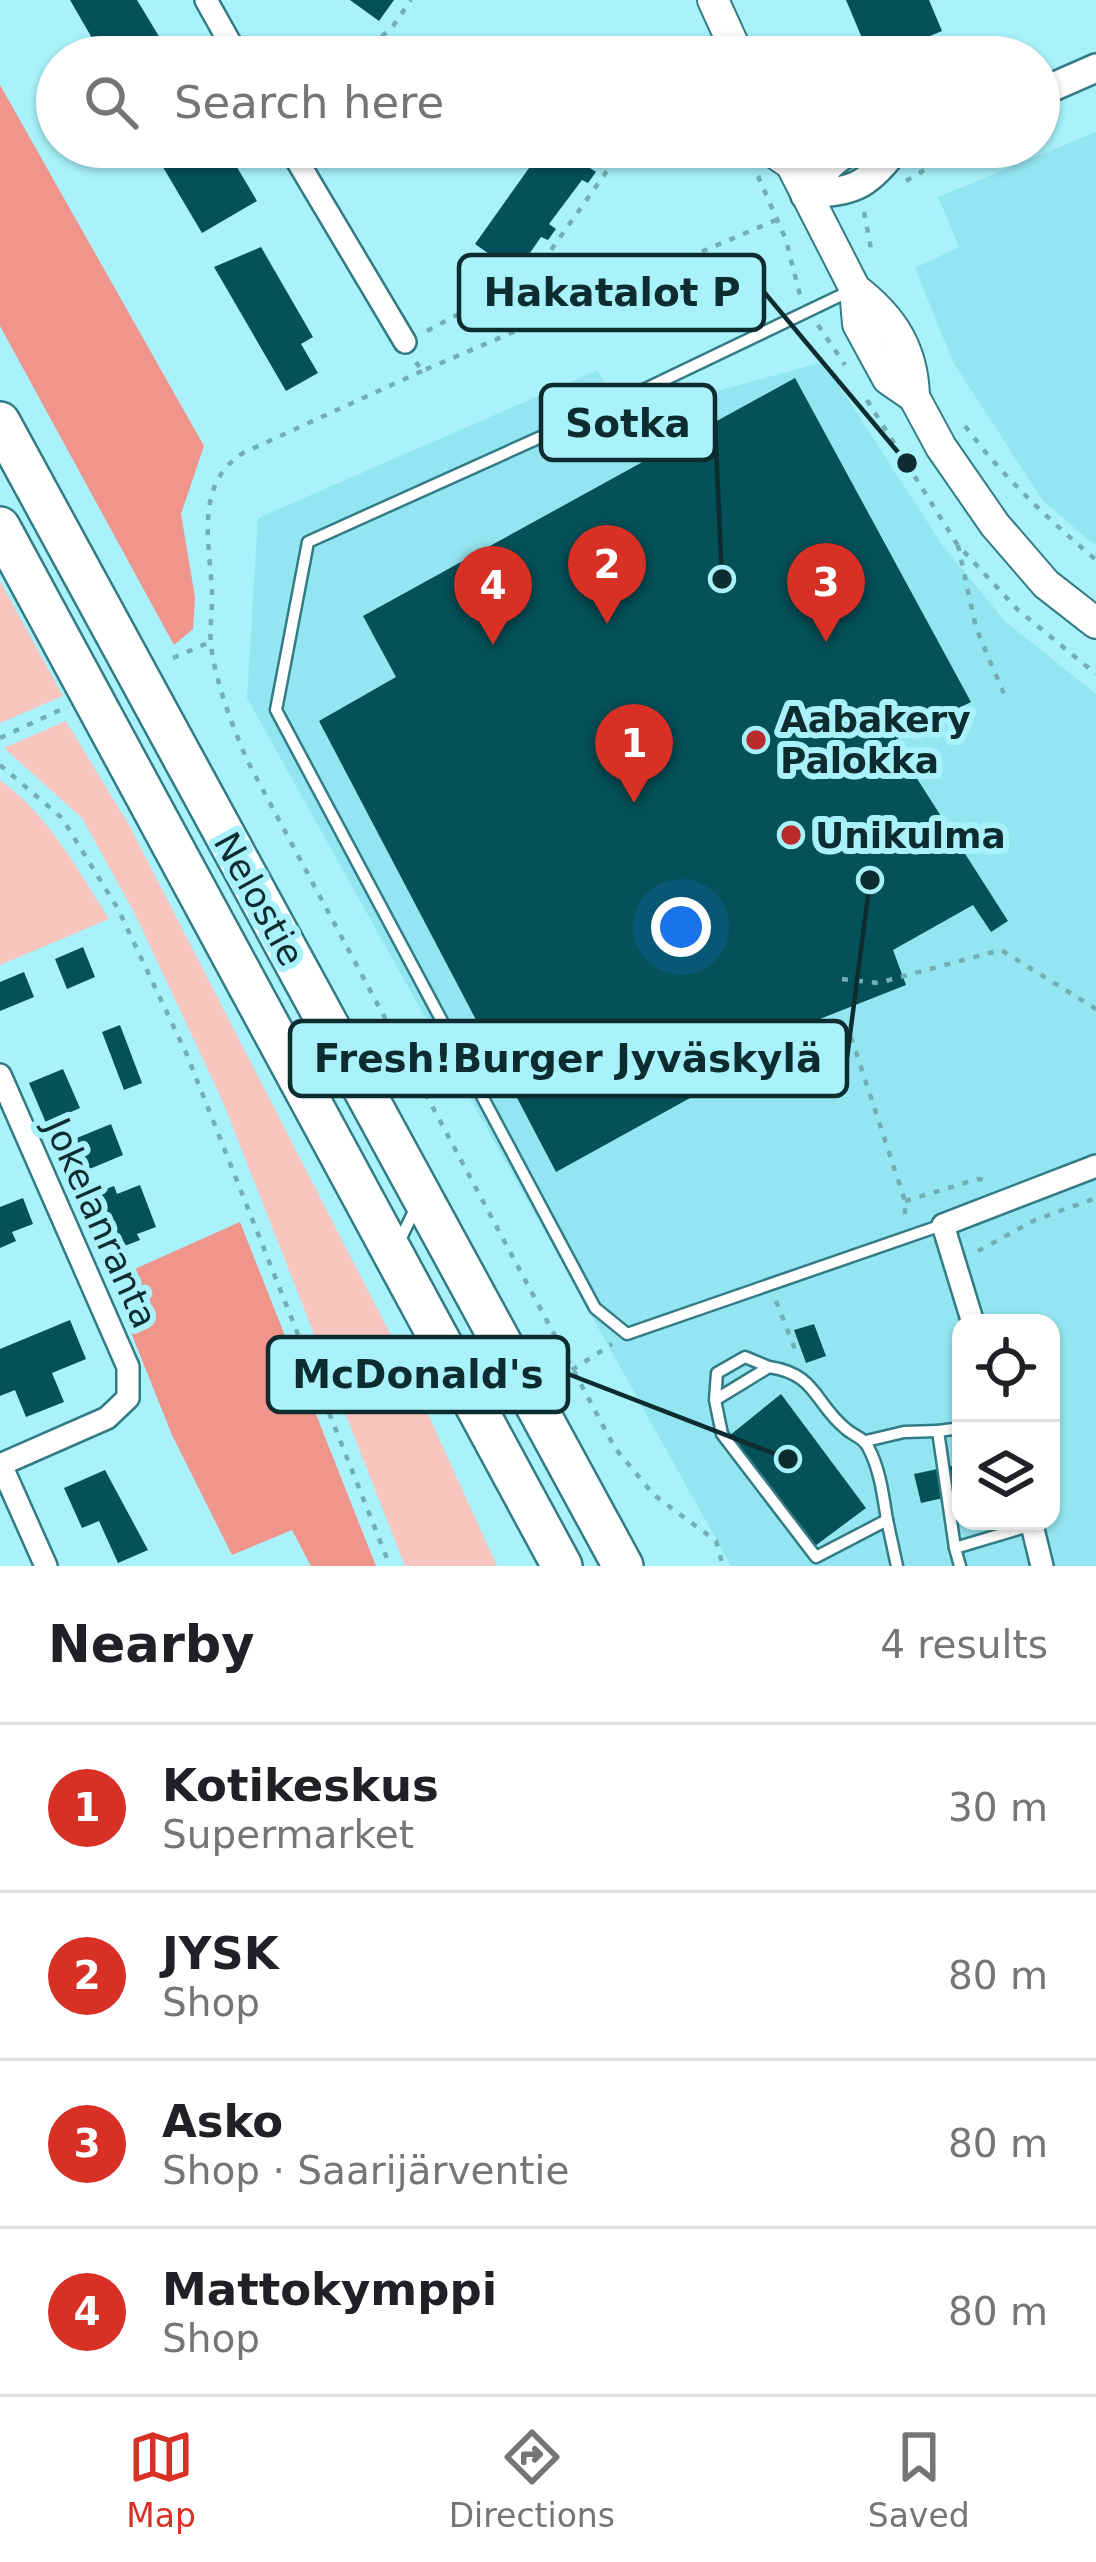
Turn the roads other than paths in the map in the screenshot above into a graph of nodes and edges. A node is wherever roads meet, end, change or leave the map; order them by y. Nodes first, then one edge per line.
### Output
1 (206, 0) edge
2 (713, 0) edge
3 (226, 36) edge
4 (729, 36) edge
5 (1096, 68) edge
6 (1060, 84) edge
7 (302, 168) edge
8 (784, 168) edge
9 (828, 168) edge
10 (882, 168) edge
11 (805, 195) junction
12 (865, 277) junction
13 (405, 342) road end
14 (0, 422) edge
15 (0, 527) edge
16 (1096, 623) edge
17 (0, 1076) edge
18 (1096, 1166) edge
19 (421, 1196) junction
20 (944, 1225) junction
21 (393, 1256) junction
22 (970, 1314) edge
23 (769, 1367) junction
24 (716, 1400) junction
25 (952, 1429) edge
26 (938, 1431) junction
27 (866, 1441) junction
28 (0, 1465) edge
29 (523, 1494) junction
30 (887, 1520) junction
31 (1010, 1530) edge
32 (1034, 1530) edge
33 (955, 1548) junction
34 (46, 1566) edge
35 (529, 1566) edge
36 (562, 1566) edge
37 (623, 1566) edge
38 (897, 1566) edge
39 (960, 1566) edge
40 (1042, 1566) edge

1 - 3 street
2 - 4 main road
5 - 6 street
7 - 13 street
8 - 11 main road
9 - 11 street
10 - 11 street
11 - 12 main road
12 - 16 main road
12 - 20 lane
14 - 19 highway, Nelostie
15 - 21 highway, Nelostie
17 - 28 street, Jokelanranta
18 - 20 street
19 - 21 lane
19 - 37 highway, Nelostie
20 - 22 street
21 - 29 highway, Nelostie
23 - 24 lane
23 - 24 lane
23 - 27 lane
24 - 30 lane
25 - 26 lane
26 - 27 lane
26 - 33 lane
27 - 30 lane
28 - 34 street
29 - 35 highway
29 - 36 highway, Nelostie
30 - 38 lane
31 - 33 lane
32 - 40 street
33 - 39 lane

